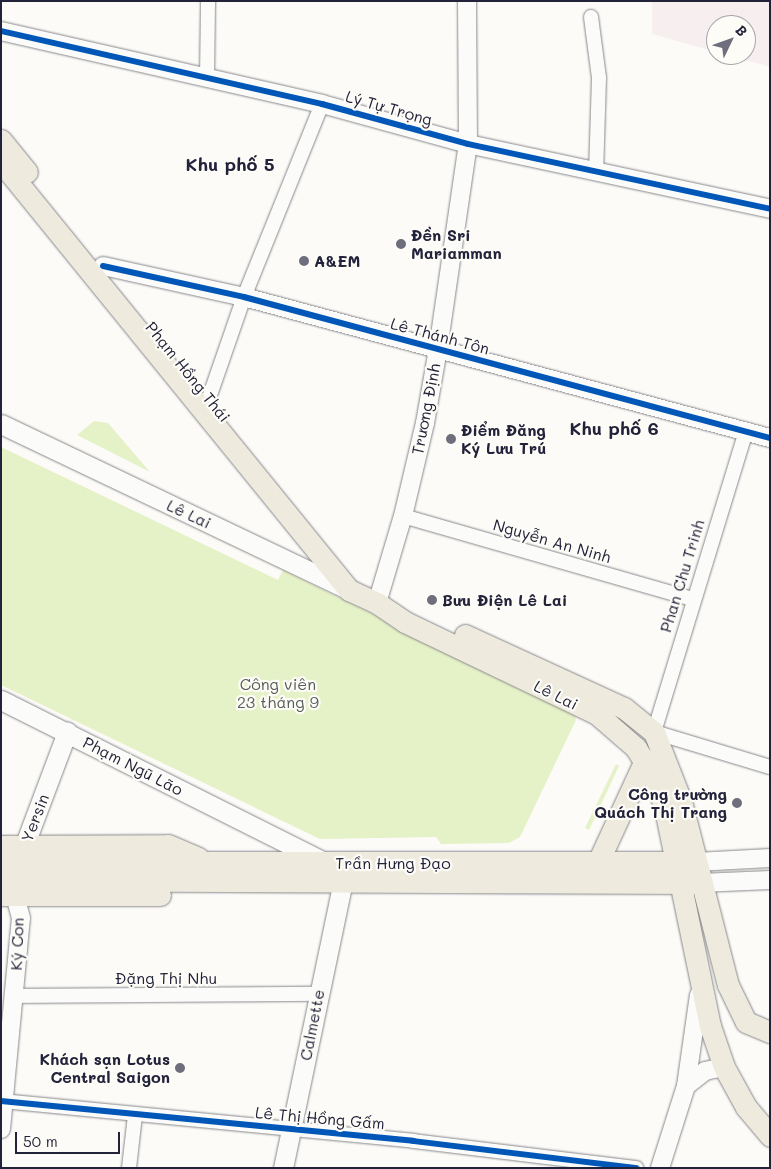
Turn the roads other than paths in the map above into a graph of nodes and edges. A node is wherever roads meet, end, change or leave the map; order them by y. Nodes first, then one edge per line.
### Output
1 (208, 1) edge
2 (467, 1) edge
3 (591, 17) dead end
4 (1, 31) edge
5 (207, 77) junction
6 (322, 104) junction
7 (1, 140) edge
8 (468, 144) junction
9 (1, 162) edge
10 (596, 172) junction
11 (770, 209) edge
12 (103, 266) junction
13 (244, 297) junction
14 (438, 349) junction
15 (204, 403) junction
16 (1, 424) edge
17 (746, 431) junction
18 (770, 438) edge
19 (403, 516) junction
20 (349, 590) junction
21 (692, 599) junction
22 (377, 603) junction
23 (1, 700) edge
24 (67, 732) junction
25 (654, 732) junction
26 (645, 760) junction
27 (770, 767) edge
28 (265, 832) junction
29 (1, 846) edge
30 (770, 858) edge
31 (257, 862) junction
32 (324, 862) junction
33 (590, 870) junction
34 (683, 870) junction
35 (9, 880) edge
36 (770, 880) edge
37 (343, 882) junction
38 (700, 883) junction
39 (699, 984) junction
40 (318, 994) junction
41 (15, 996) junction
42 (770, 1032) edge
43 (724, 1067) junction
44 (686, 1086) junction
45 (3, 1101) edge
46 (135, 1115) junction
47 (1, 1129) edge
48 (291, 1130) junction
49 (770, 1136) edge
50 (129, 1168) edge
51 (283, 1168) edge
52 (636, 1168) edge
53 (660, 1168) edge

1 - 5 street
2 - 8 street, Trương Định
3 - 10 street
4 - 5 street, Lý Tự Trọng
5 - 6 street, Lý Tự Trọng
6 - 8 street, Lý Tự Trọng
6 - 13 street
7 - 12 main road, Phạm Hồng Thái
8 - 10 street, Lý Tự Trọng
8 - 14 street, Trương Định
9 - 15 main road, Phạm Hồng Thái
10 - 11 street, Lý Tự Trọng
12 - 13 street, Lê Thánh Tôn
12 - 15 main road, Phạm Hồng Thái
13 - 14 street, Lê Thánh Tôn
13 - 15 street
14 - 17 street, Lê Thánh Tôn
14 - 19 street, Trương Định
15 - 20 main road, Phạm Hồng Thái
15 - 22 main road, Phạm Hồng Thái
16 - 20 main road, Lê Lai
17 - 18 street, Lê Thánh Tôn
17 - 21 street, Phan Chu Trinh
19 - 21 street, Nguyễn An Ninh
19 - 22 street, Trương Định
20 - 22 main road, Lê Lai
21 - 25 street, Phan Chu Trinh
22 - 25 main road, Lê Lai
22 - 26 main road, Lê Lai
23 - 24 main road, Phạm Ngũ Lão
24 - 28 main road, Phạm Ngũ Lão
24 - 35 main road, Yersin
25 - 27 street
25 - 34 main road
26 - 33 main road
26 - 34 main road
28 - 31 main road
28 - 32 main road, Phạm Ngũ Lão
29 - 35 main road, Trần Hưng Đạo
30 - 34 street
31 - 32 main road, Trần Hưng Đạo
31 - 35 main road, Trần Hưng Đạo
32 - 33 main road, Trần Hưng Đạo
33 - 34 main road
33 - 37 main road, Trần Hưng Đạo
34 - 38 main road
34 - 39 main road
35 - 37 main road, Trần Hưng Đạo
35 - 41 street, Ký Con
36 - 38 street
37 - 40 main road, Calmette
38 - 42 main road
39 - 43 main road
39 - 44 street
40 - 41 street, Ðặng Thị Nhu
40 - 48 main road, Calmette
41 - 45 street, Ký Con
43 - 44 street
43 - 49 main road
44 - 53 street
45 - 46 street, Lê Thị Hồng Gấm
45 - 47 street, Ký Con
46 - 48 street, Lê Thị Hồng Gấm
46 - 50 street
48 - 51 main road, Calmette
48 - 52 street, Lê Thị Hồng Gấm

